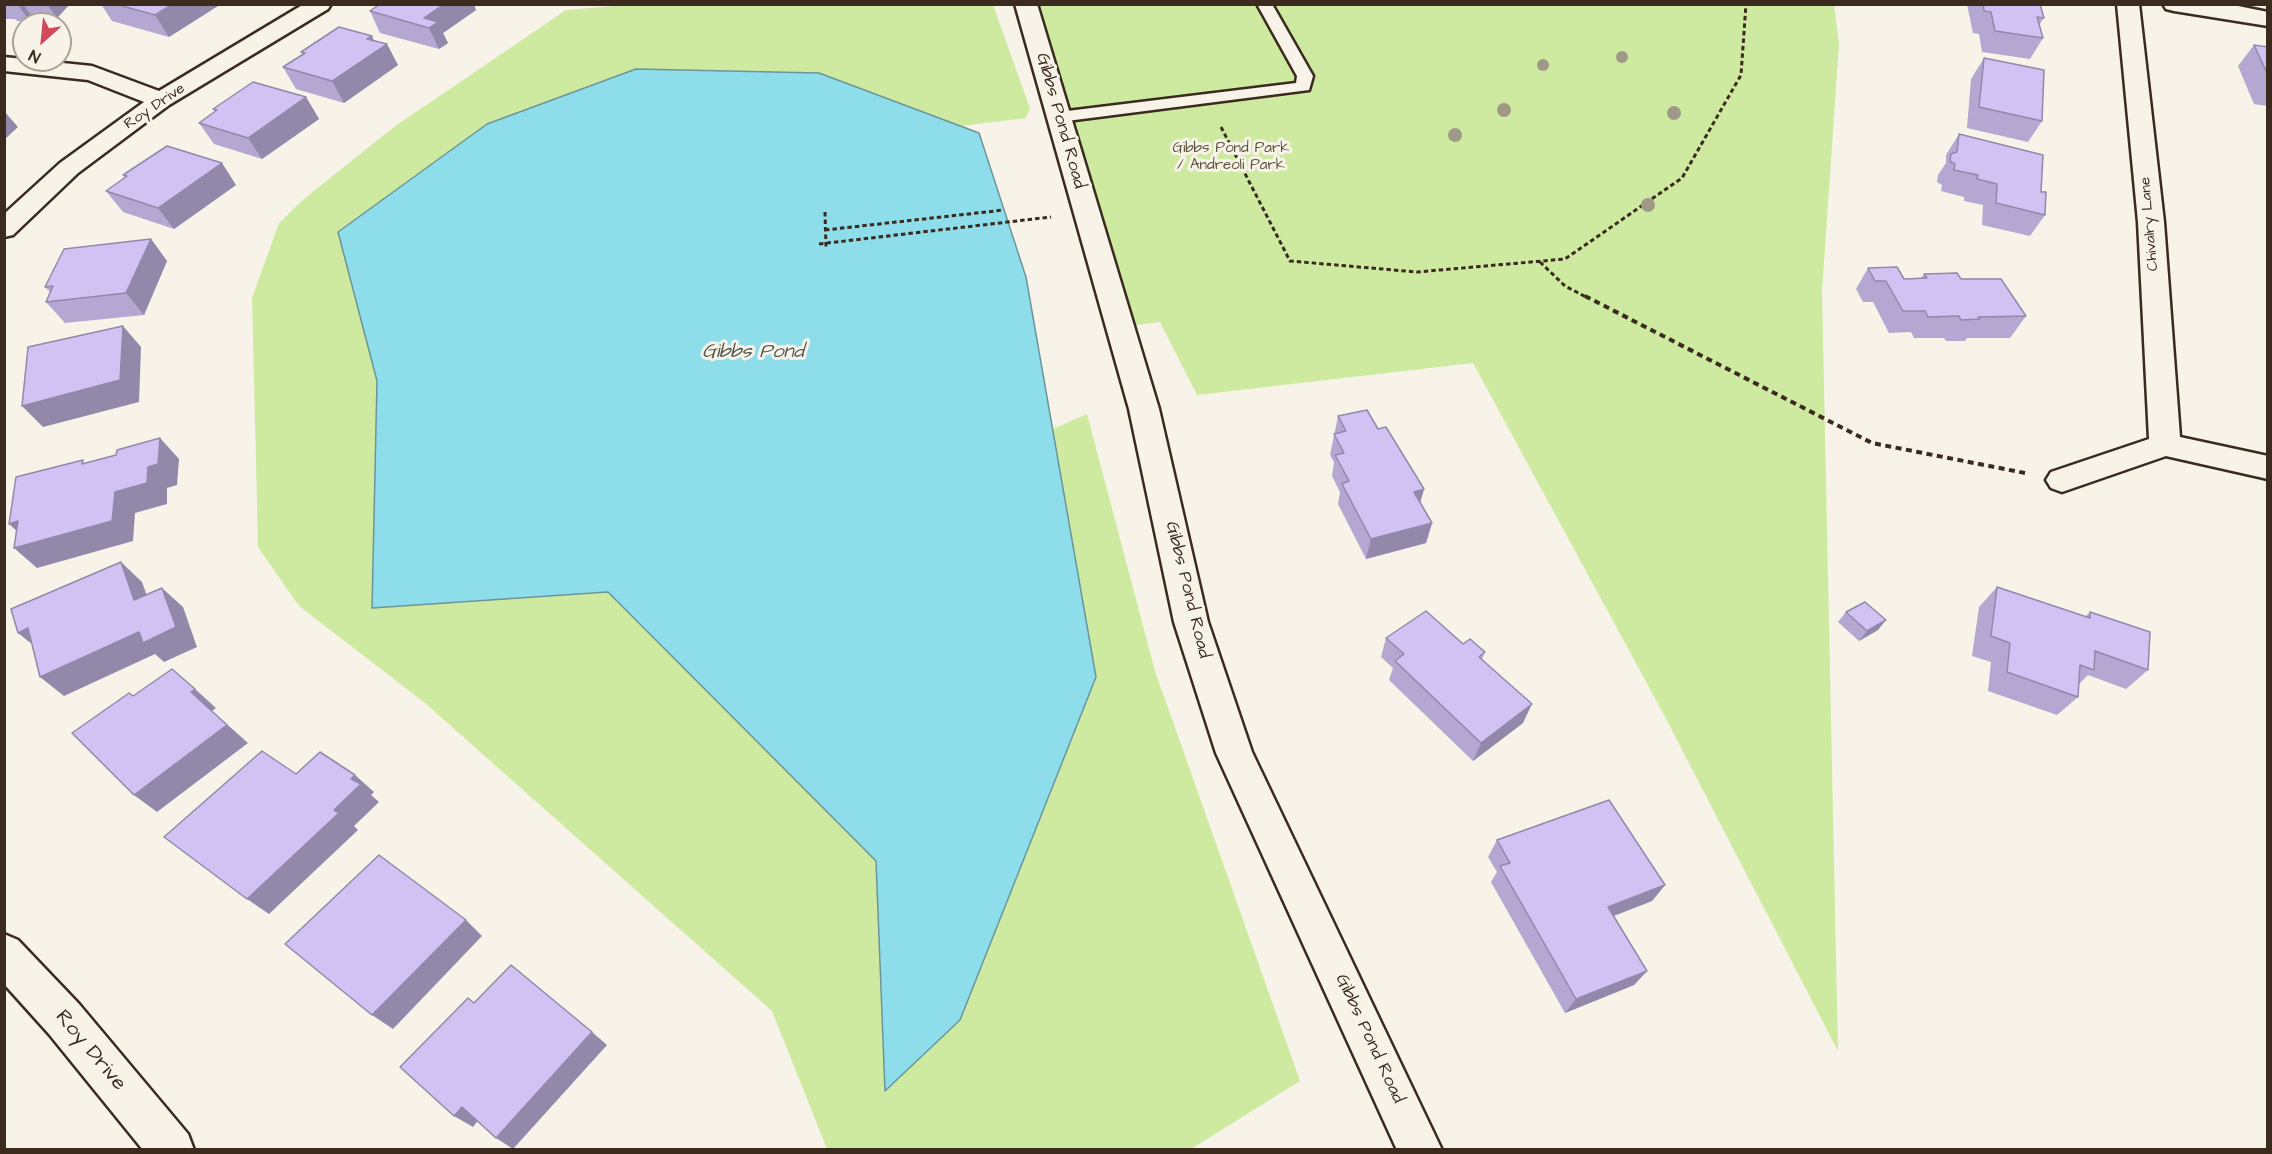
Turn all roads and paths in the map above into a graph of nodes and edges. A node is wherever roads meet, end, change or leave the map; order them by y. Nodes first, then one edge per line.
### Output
1 (320, 4) edge
2 (1026, 4) edge
3 (1264, 4) edge
4 (1746, 4) edge
5 (2128, 4) edge
6 (2174, 4) edge
7 (2268, 19) edge
8 (4, 64) edge
9 (161, 100) junction
10 (1059, 117) junction
11 (1221, 127) dead end
12 (1004, 210) dead end
13 (825, 212) dead end
14 (1051, 217) dead end
15 (4, 229) edge
16 (825, 230) junction
17 (819, 244) dead end
18 (826, 248) dead end
19 (1540, 262) junction
20 (2165, 445) junction
21 (2268, 468) edge
22 (2062, 480) joint
23 (4, 954) edge
24 (172, 1149) edge
25 (1420, 1149) edge

1 - 9 street, Roy Drive
2 - 10 street, Gibbs Pond Road
3 - 10 lane
4 - 19 path
5 - 20 street, Chivalry Lane
6 - 7 street
8 - 9 street
9 - 15 street, Roy Drive
10 - 25 street, Gibbs Pond Road
11 - 19 path
12 - 16 path
13 - 16 path
14 - 17 path, bridge
16 - 18 path
19 - 22 path
20 - 21 street
20 - 22 street
23 - 24 street, Roy Drive

